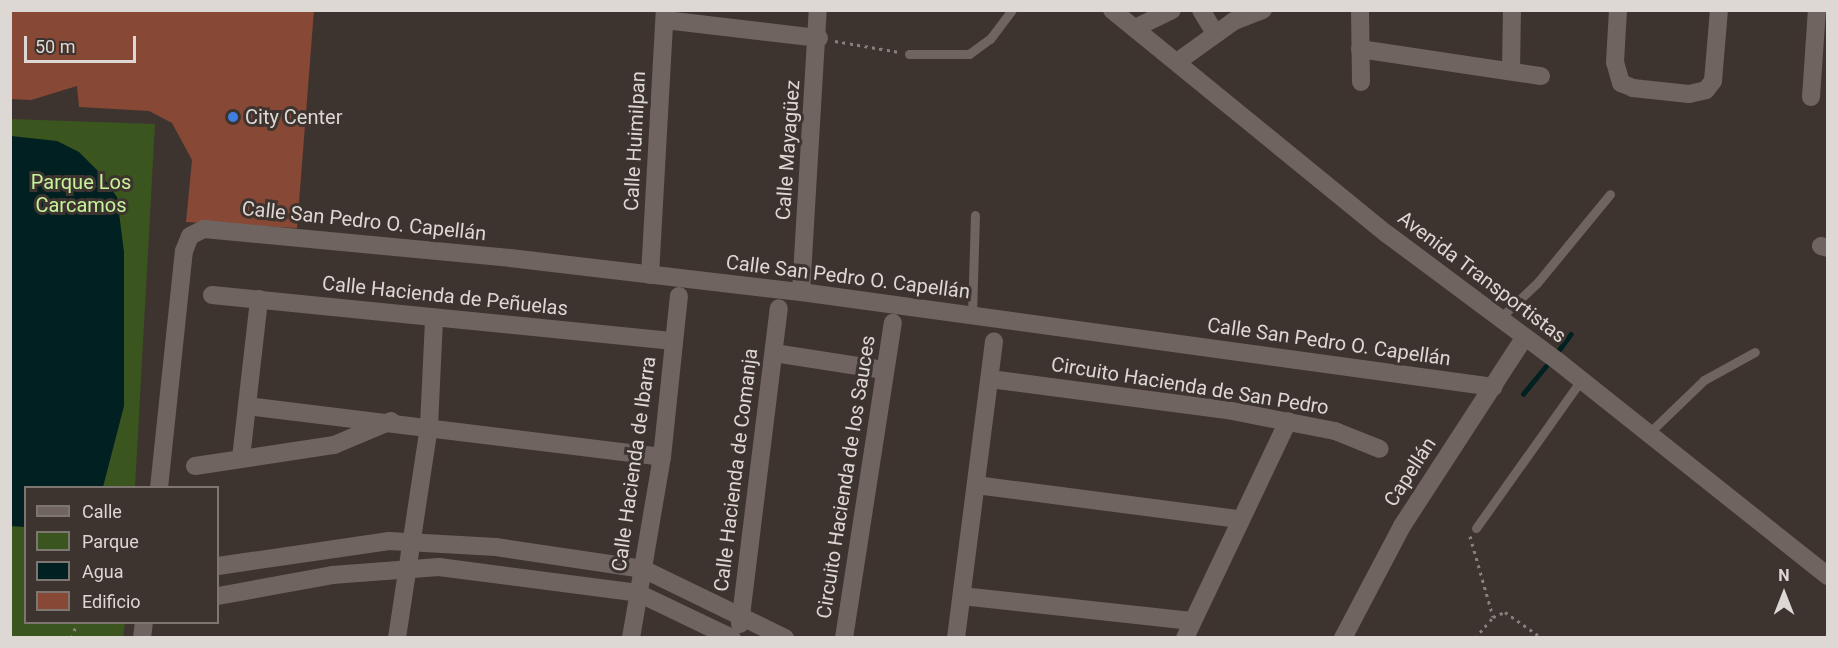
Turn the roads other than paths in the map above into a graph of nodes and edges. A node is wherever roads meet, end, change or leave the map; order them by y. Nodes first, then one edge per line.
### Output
1 (818, 10) edge
2 (1012, 10) edge
3 (1112, 10) edge
4 (1172, 10) edge
5 (1201, 10) edge
6 (1263, 10) edge
7 (1360, 10) edge
8 (1512, 10) edge
9 (1618, 10) edge
10 (1719, 10) edge
11 (1817, 10) edge
12 (665, 15) edge
13 (1135, 28) junction
14 (1215, 33) junction
15 (819, 38) junction
16 (1360, 49) junction
17 (909, 54) road end
18 (1177, 62) junction
19 (1511, 71) junction
20 (1541, 76) dead end
21 (1361, 82) dead end
22 (1811, 97) dead end
23 (1610, 194) dead end
24 (975, 215) dead end
25 (650, 275) junction
26 (801, 292) junction
27 (212, 295) dead end
28 (679, 296) dead end
29 (259, 300) junction
30 (779, 308) dead end
31 (972, 315) junction
32 (434, 319) junction
33 (1499, 319) junction
34 (893, 323) dead end
35 (674, 341) junction
36 (994, 341) dead end
37 (1530, 342) junction
38 (1755, 352) dead end
39 (774, 353) junction
40 (884, 369) junction
41 (990, 379) junction
42 (1581, 380) junction
43 (1494, 387) junction
44 (247, 406) junction
45 (391, 421) junction
46 (1288, 421) junction
47 (429, 426) junction
48 (1648, 433) junction
49 (1380, 449) dead end
50 (662, 457) junction
51 (241, 458) junction
52 (195, 466) dead end
53 (976, 485) junction
54 (159, 486) edge
55 (1239, 519) junction
56 (1476, 528) road end
57 (412, 541) junction
58 (219, 566) edge
59 (409, 567) junction
60 (643, 569) junction
61 (1827, 576) edge
62 (638, 593) junction
63 (219, 596) edge
64 (962, 596) junction
65 (740, 614) junction
66 (1189, 629) edge
67 (397, 638) edge
68 (632, 638) edge
69 (732, 638) edge
70 (738, 638) edge
71 (785, 638) edge
72 (844, 638) edge
73 (956, 638) edge
74 (1343, 638) edge

1 - 15 street, Calle Mayagüez
2 - 17 lane
3 - 13 street, Avenida Transportistas
4 - 13 street
5 - 14 street
6 - 14 street
7 - 16 street
8 - 19 street
9 - 10 street
11 - 22 street
12 - 15 street
12 - 25 street, Calle Huimilpan
13 - 18 street, Avenida Transportistas
14 - 18 street
15 - 26 street, Calle Mayagüez
16 - 19 street
16 - 21 street
18 - 33 street, Avenida Transportistas
19 - 20 street
23 - 33 lane
24 - 31 lane
25 - 26 street, Calle San Pedro O. Capellán
25 - 54 street, Calle San Pedro O. Capellán
26 - 31 street, Calle San Pedro O. Capellán
27 - 29 street, Calle Hacienda de Peñuelas
28 - 35 street, Calle Hacienda de Ibarra
29 - 32 street, Calle Hacienda de Peñuelas
29 - 44 street
30 - 39 street, Calle Hacienda de Comanja
31 - 43 street, Calle San Pedro O. Capellán
32 - 35 street, Calle Hacienda de Peñuelas
32 - 47 street
33 - 37 street, Avenida Transportistas
34 - 40 street, Circuito Hacienda de los Sauces
35 - 50 street, Calle Hacienda de Ibarra
36 - 41 street
37 - 42 street, Avenida Transportistas
37 - 43 street, Capellán
38 - 48 lane
39 - 40 street
39 - 65 street, Calle Hacienda de Comanja
40 - 72 street, Circuito Hacienda de los Sauces
41 - 46 street, Circuito Hacienda de San Pedro
41 - 53 street
42 - 48 street, Avenida Transportistas
42 - 56 lane
43 - 74 street, Capellán
44 - 45 street
44 - 51 street
45 - 47 street
45 - 51 street
46 - 49 street, Circuito Hacienda de San Pedro
46 - 55 street
47 - 50 street
47 - 57 street
48 - 61 street, Avenida Transportistas
50 - 60 street, Calle Hacienda de Ibarra
51 - 52 street
53 - 55 street
53 - 64 street
55 - 66 street
57 - 58 street
57 - 59 street
57 - 60 street
59 - 62 street
59 - 63 street
59 - 67 street
60 - 62 street, Calle Hacienda de Ibarra
60 - 65 street
62 - 68 street, Calle Hacienda de Ibarra
62 - 69 street
64 - 66 street
64 - 73 street
65 - 70 street, Calle Hacienda de Comanja
65 - 71 street

